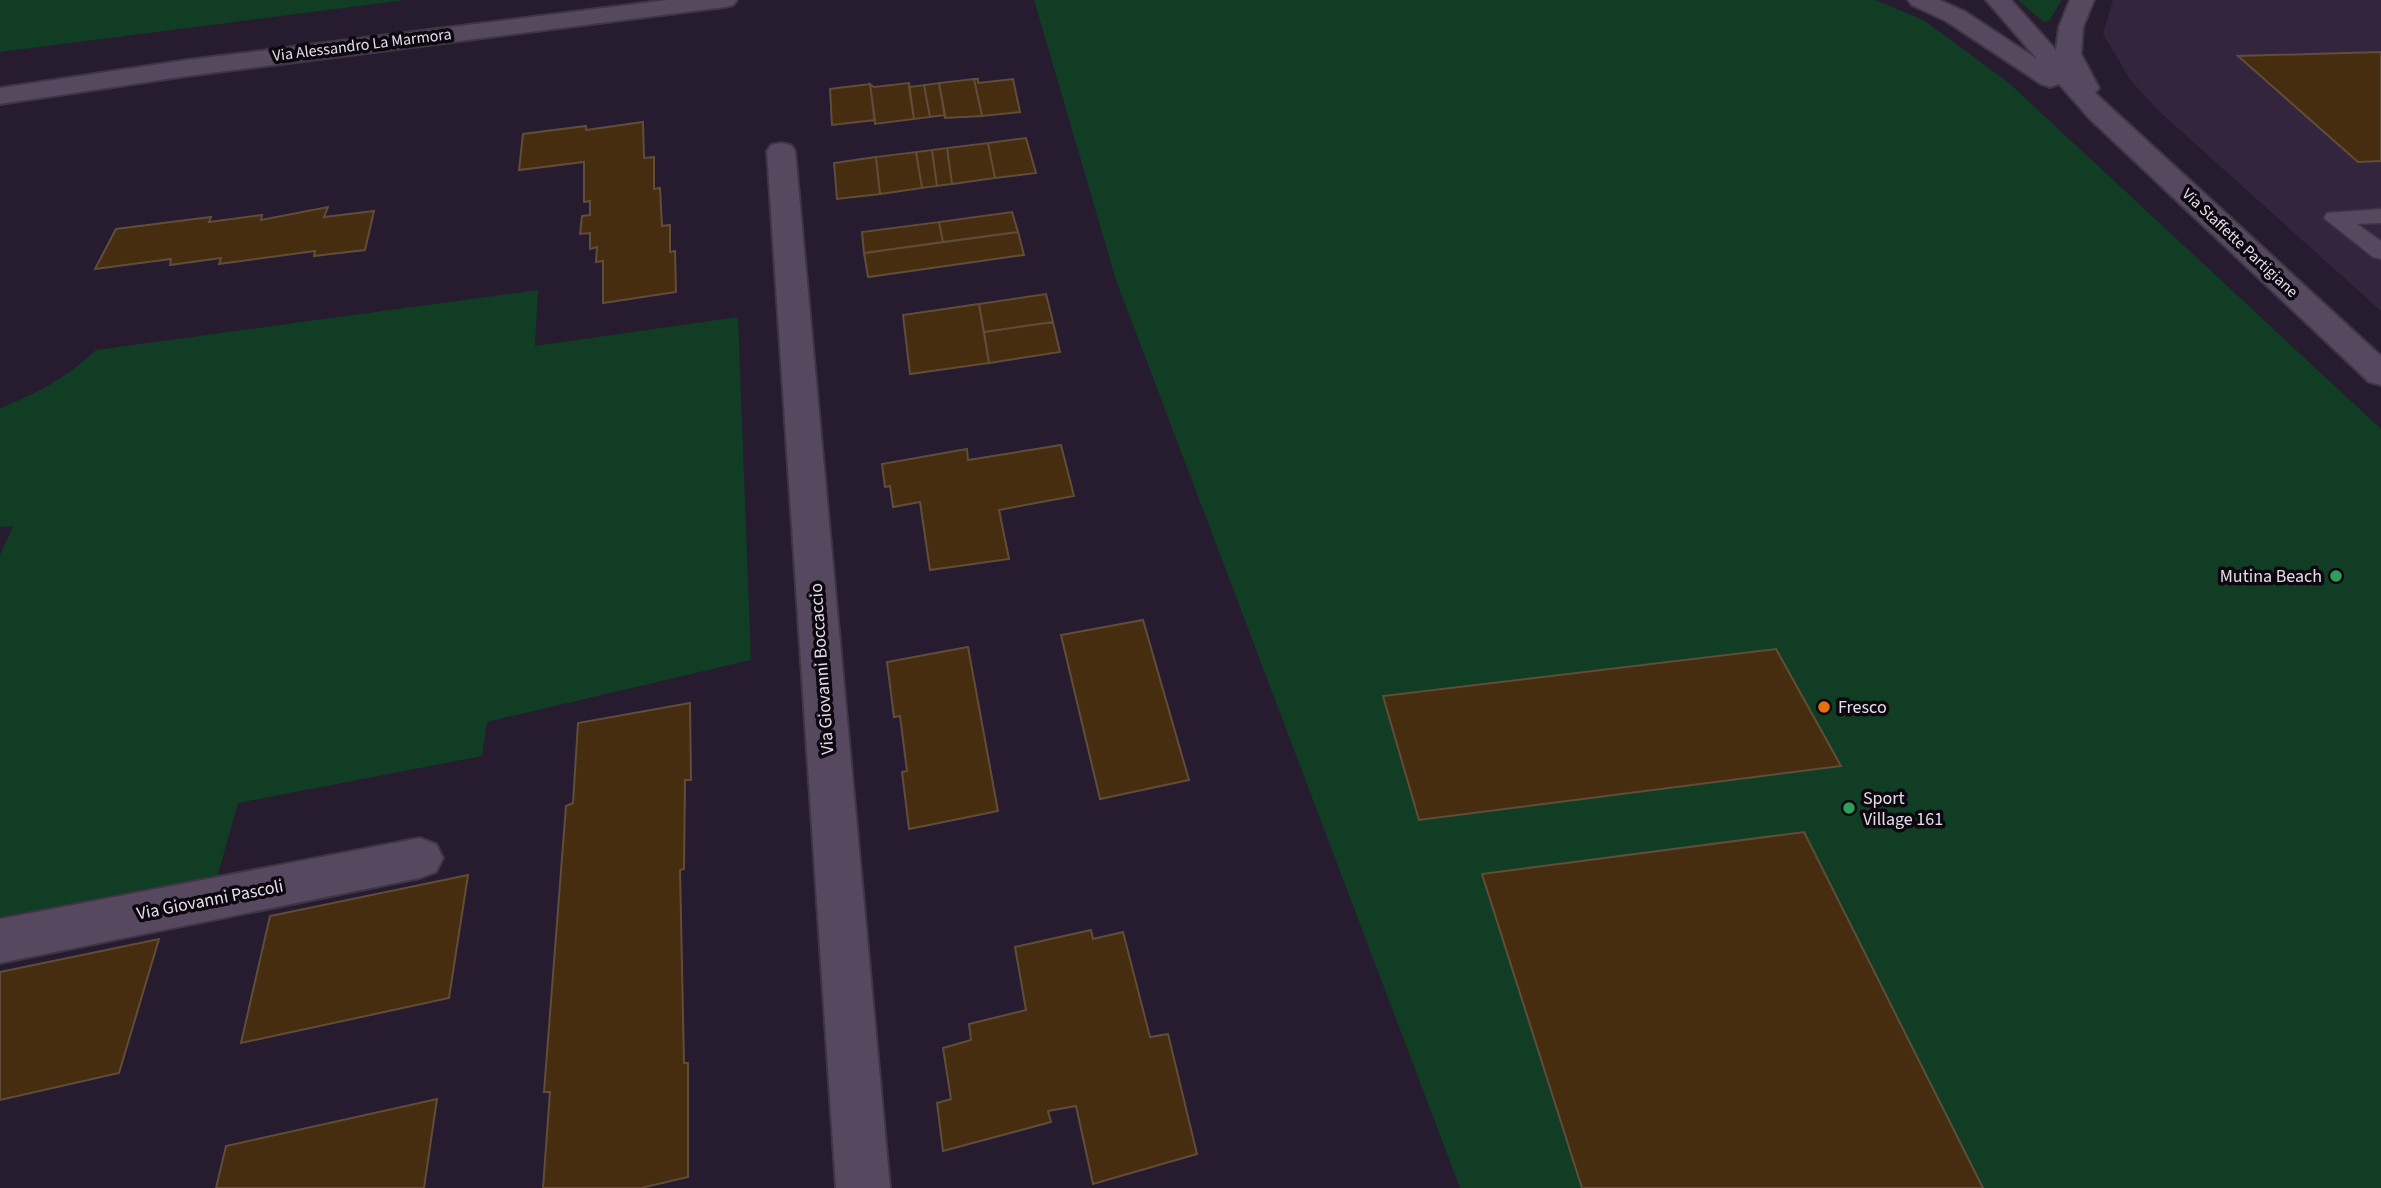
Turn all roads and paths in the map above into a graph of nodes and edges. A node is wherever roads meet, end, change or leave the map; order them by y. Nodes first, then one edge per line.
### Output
1 (582, 0) edge
2 (725, 0) edge
3 (1920, 0) edge
4 (1998, 0) edge
5 (2082, 0) edge
6 (0, 80) edge
7 (0, 96) edge
8 (2098, 112) junction
9 (781, 151) dead end
10 (2381, 216) edge
11 (2381, 252) edge
12 (2381, 374) edge
13 (420, 858) dead end
14 (0, 941) edge
15 (863, 1188) edge

1 - 6 street, Via Alessandro La Marmora
2 - 7 street, Via Alessandro La Marmora
3 - 8 street
4 - 8 street, Via Staffette Partigiane
5 - 8 street, Via Staffette Partigiane
8 - 12 street, Via Staffette Partigiane
9 - 15 street, Via Giovanni Boccaccio
10 - 11 lane
13 - 14 street, Via Giovanni Pascoli

